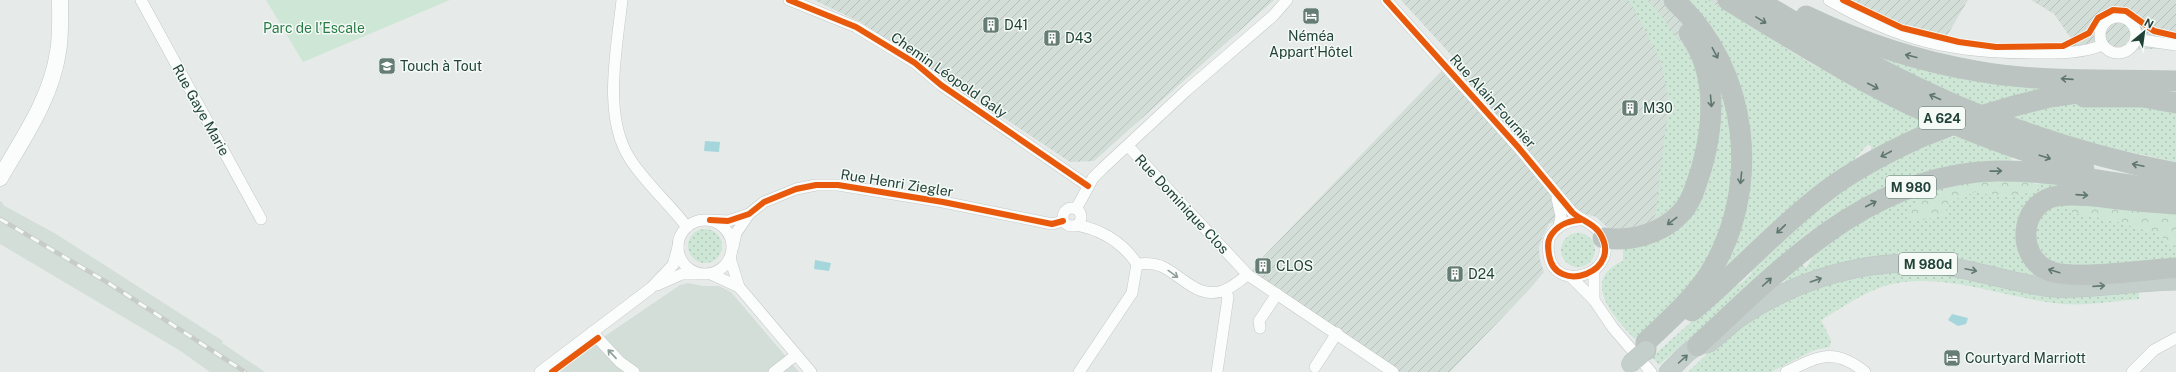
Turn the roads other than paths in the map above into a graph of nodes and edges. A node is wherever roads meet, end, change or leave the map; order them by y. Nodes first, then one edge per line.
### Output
1 (60, 0) edge
2 (141, 0) edge
3 (622, 0) edge
4 (789, 0) edge
5 (1287, 0) edge
6 (1386, 0) edge
7 (1661, 0) edge
8 (1674, 0) edge
9 (1728, 0) edge
10 (1757, 0) edge
11 (1774, 0) edge
12 (1830, 0) edge
13 (2135, 39) junction
14 (2103, 45) junction
15 (2176, 45) edge
16 (2176, 81) edge
17 (2176, 103) edge
18 (2014, 106) junction
19 (1128, 146) junction
20 (2176, 173) edge
21 (0, 178) edge
22 (1088, 186) junction
23 (1554, 190) junction
24 (2176, 192) edge
25 (2176, 204) edge
26 (749, 214) junction
27 (262, 219) dead end
28 (1081, 219) junction
29 (710, 220) junction
30 (1580, 220) junction
31 (1063, 221) junction
32 (687, 227) junction
33 (1559, 227) junction
34 (1603, 238) junction
35 (678, 247) junction
36 (731, 253) junction
37 (1136, 264) junction
38 (2176, 268) edge
39 (1594, 271) junction
40 (705, 274) junction
41 (1248, 275) junction
42 (1570, 276) junction
43 (2176, 281) edge
44 (739, 287) junction
45 (651, 288) junction
46 (1225, 290) junction
47 (1277, 294) junction
48 (1594, 300) junction
49 (1260, 328) dead end
50 (592, 332) junction
51 (1337, 333) junction
52 (2176, 338) edge
53 (1697, 346) junction
54 (1646, 350) junction
55 (796, 355) junction
56 (1315, 367) dead end
57 (1625, 368) edge
58 (540, 372) edge
59 (634, 372) edge
60 (774, 372) edge
61 (811, 372) edge
62 (1079, 372) edge
63 (1217, 372) edge
64 (1393, 372) edge
65 (1651, 372) edge
66 (1668, 372) edge
67 (1786, 372) edge
68 (1865, 372) edge
69 (2132, 372) edge

1 - 21 main road
2 - 27 street, Rue Gaye Marie
3 - 32 street
4 - 22 street, Chemin Léopold Galy
5 - 19 street, Rue Dominique Clos
6 - 23 street, Rue Alain Fournier
7 -> 34 highway
8 -> 54 highway, M 980
9 -> 24 highway, A 624
20 -> 10 highway, A 624
16 -> 11 highway
12 - 14 street
13 - 14 street
13 - 14 street
13 - 15 street
16 - 18 highway, M 980
17 - 18 highway, M 980
18 -> 54 highway, M 980, bridge
19 - 22 street
19 - 41 street, Rue Dominique Clos
22 - 28 street
23 - 30 street, Rue Alain Fournier
23 - 33 street, Rue Alain Fournier
53 -> 24 highway, M 980
38 -> 25 highway
26 - 29 street, Rue Henri Ziegler
26 - 31 street, Rue Henri Ziegler
26 - 36 street, Rue Henri Ziegler
28 - 31 street, Rue Henri Ziegler
28 - 31 street
28 - 37 street
29 - 32 street
29 - 36 street
30 - 33 street
30 - 34 street, Rue Alain Fournier
32 - 35 street
33 - 42 street
34 - 39 street
35 - 40 street
35 - 45 street
36 - 40 street
36 - 44 street
37 -> 46 street
37 - 62 street
39 - 42 street
39 - 48 street
40 - 44 street
40 - 45 street
41 - 46 street
41 - 47 street, Rue Dominique Clos
42 - 48 street
53 -> 43 highway, M 980d
44 - 55 street
45 - 50 street
46 - 63 street
47 - 49 street
47 - 51 street, Rue Dominique Clos
48 - 65 street
50 - 58 street
59 -> 50 street
51 - 56 street
51 - 64 street, Rue Dominique Clos
52 - 69 street
66 -> 53 highway, M 980
54 - 57 highway, M 980, bridge
55 - 60 street
55 - 61 street
67 - 68 street

